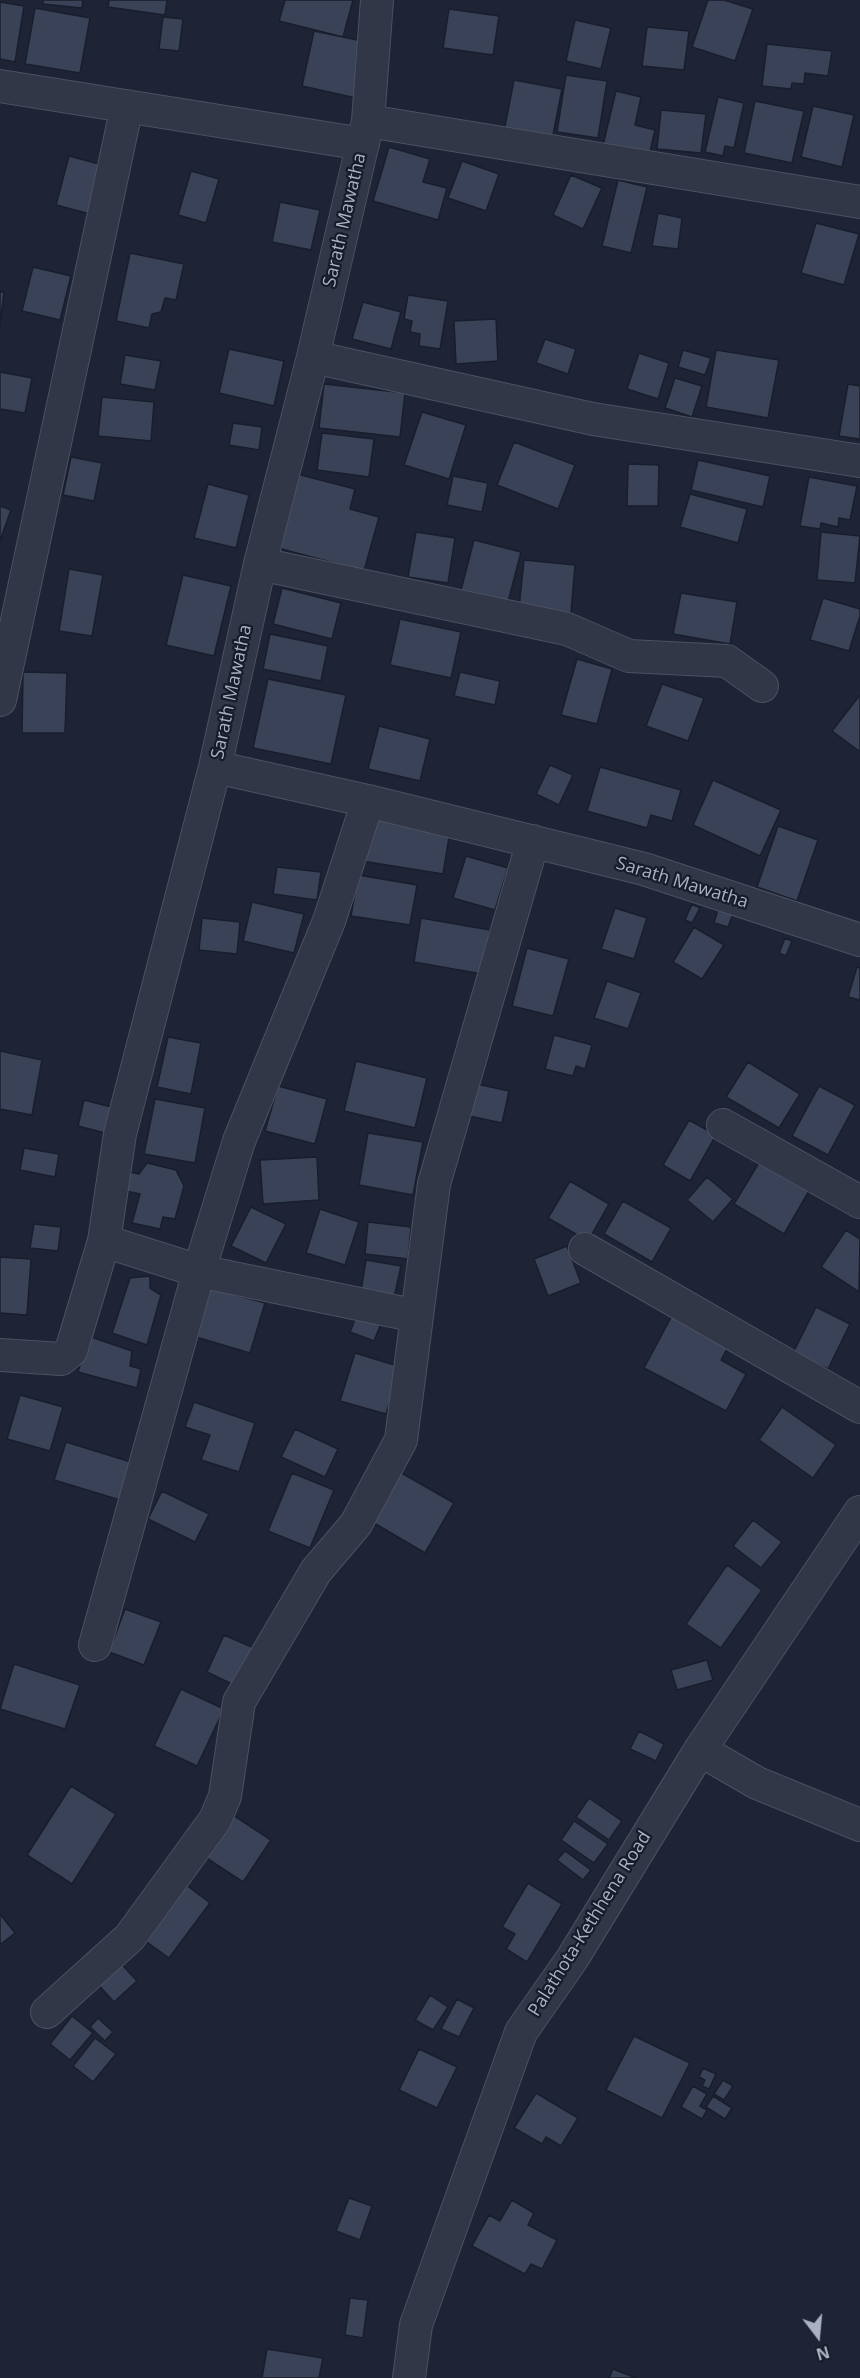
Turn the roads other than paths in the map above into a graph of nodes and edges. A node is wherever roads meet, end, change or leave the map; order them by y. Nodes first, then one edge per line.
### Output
1 (377, 0) edge
2 (0, 86) edge
3 (127, 106) junction
4 (366, 133) junction
5 (860, 202) edge
6 (313, 357) junction
7 (860, 461) edge
8 (260, 564) junction
9 (762, 686) dead end
10 (0, 700) edge
11 (215, 767) junction
12 (368, 801) junction
13 (533, 841) junction
14 (860, 940) edge
15 (723, 1125) dead end
16 (860, 1202) edge
17 (104, 1241) junction
18 (585, 1249) dead end
19 (200, 1271) junction
20 (417, 1316) junction
21 (0, 1355) edge
22 (860, 1407) edge
23 (860, 1512) edge
24 (95, 1645) dead end
25 (700, 1750) junction
26 (860, 1825) edge
27 (46, 2012) dead end
28 (409, 2378) edge

1 - 4 street, Sarath Mawatha
2 - 3 street
3 - 4 street
3 - 10 street
4 - 5 street
4 - 6 street, Sarath Mawatha
6 - 7 street
6 - 8 street, Sarath Mawatha
8 - 9 street
8 - 11 street, Sarath Mawatha
11 - 12 street, Sarath Mawatha
11 - 17 street
12 - 13 street, Sarath Mawatha
12 - 19 street
13 - 14 street, Sarath Mawatha
13 - 20 street
15 - 16 street
17 - 19 street
17 - 21 street
18 - 22 street
19 - 20 street
19 - 24 street
20 - 27 street
23 - 25 street, Palathota-Kethhena Road
25 - 26 street
25 - 28 street, Palathota-Kethhena Road

